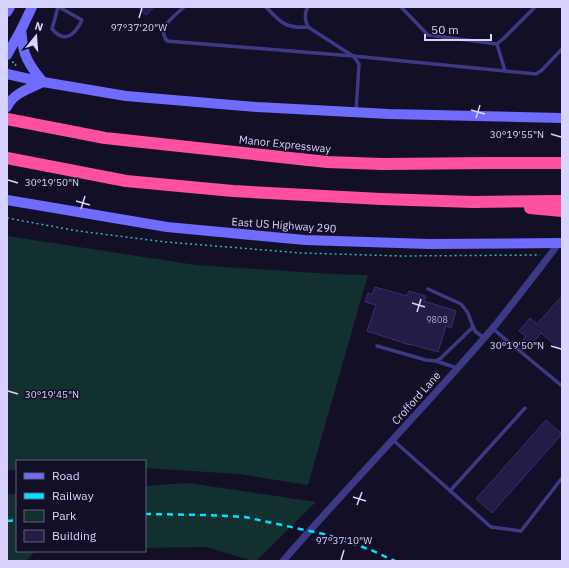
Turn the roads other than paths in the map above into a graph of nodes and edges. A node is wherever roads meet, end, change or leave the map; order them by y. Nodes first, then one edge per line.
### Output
1 (10, 7) edge
2 (32, 7) edge
3 (58, 7) edge
4 (184, 7) edge
5 (266, 7) edge
6 (308, 7) edge
7 (401, 7) edge
8 (535, 7) edge
9 (7, 12) edge
10 (308, 27) junction
11 (21, 30) junction
12 (497, 44) junction
13 (562, 49) edge
14 (353, 56) junction
15 (10, 59) edge
16 (505, 71) junction
17 (7, 74) edge
18 (43, 82) junction
19 (7, 107) edge
20 (356, 113) junction
21 (562, 118) edge
22 (7, 119) edge
23 (562, 155) edge
24 (7, 158) edge
25 (491, 163) junction
26 (562, 163) edge
27 (7, 200) edge
28 (562, 201) edge
29 (473, 202) junction
30 (562, 211) edge
31 (561, 243) edge
32 (428, 289) dead end
33 (472, 327) junction
34 (492, 328) junction
35 (484, 338) junction
36 (377, 346) dead end
37 (436, 361) junction
38 (457, 368) junction
39 (562, 386) edge
40 (526, 408) dead end
41 (393, 440) junction
42 (562, 478) edge
43 (450, 491) junction
44 (282, 561) edge

1 - 9 main road
2 - 11 main road
3 - 3 lane
4 - 14 lane
5 - 10 lane
6 - 10 lane
7 - 12 lane
8 - 12 lane
10 - 14 lane
11 - 15 main road
11 - 18 main road
12 - 16 lane
13 - 16 lane
14 - 16 lane
14 - 20 lane
17 - 18 main road
18 - 19 main road
18 - 20 main road
20 - 21 main road
22 - 25 highway, Manor Expressway
23 - 25 highway
24 - 29 highway
25 - 26 highway, Manor Expressway
27 - 31 main road, East US Highway 290
28 - 29 highway
29 - 30 highway
31 - 34 street, Crofford Lane
32 - 33 lane
33 - 35 lane
33 - 37 lane
34 - 35 street, Crofford Lane
34 - 39 lane
35 - 38 street, Crofford Lane
36 - 37 lane
37 - 38 lane
38 - 41 street, Crofford Lane
40 - 43 lane
41 - 43 lane
41 - 44 street, Crofford Lane
42 - 43 lane

